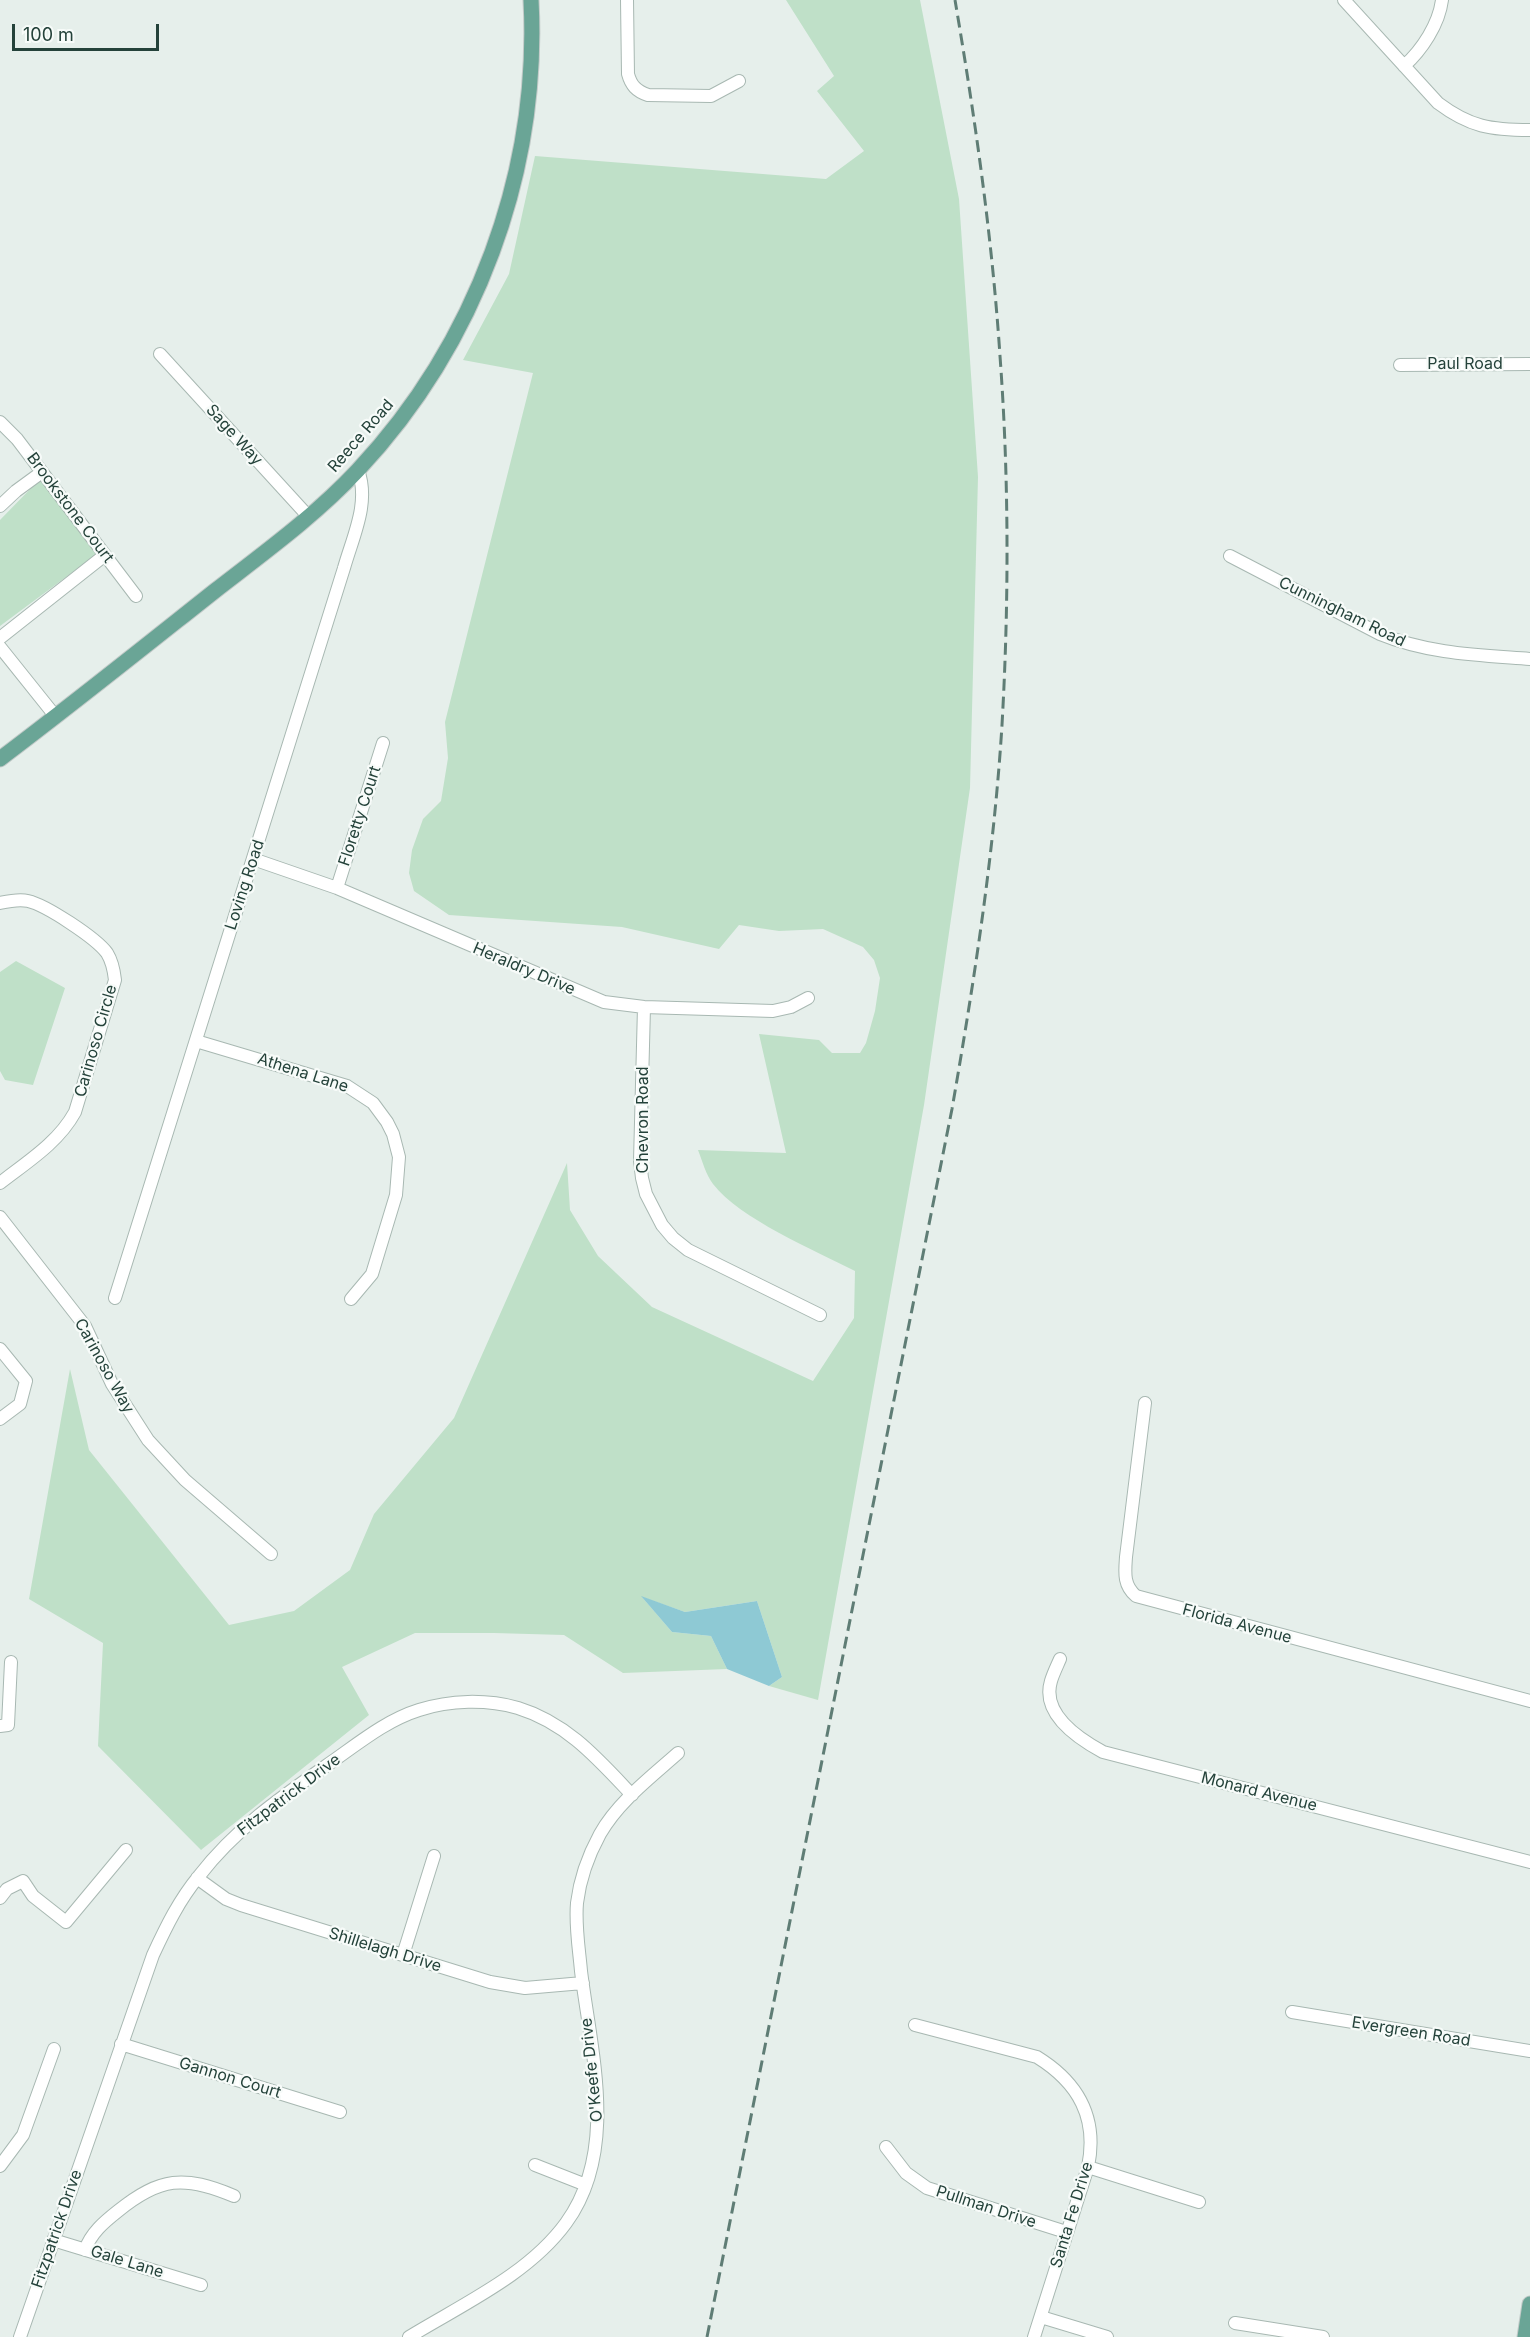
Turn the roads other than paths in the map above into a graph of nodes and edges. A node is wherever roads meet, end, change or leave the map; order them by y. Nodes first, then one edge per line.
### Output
1 (531, 0) edge
2 (627, 0) edge
3 (1344, 0) edge
4 (1442, 0) edge
5 (1404, 66) junction
6 (739, 81) dead end
7 (1530, 130) edge
8 (160, 354) dead end
9 (1400, 364) dead end
10 (1530, 364) edge
11 (0, 422) edge
12 (358, 470) junction
13 (42, 472) junction
14 (0, 506) edge
15 (308, 516) junction
16 (105, 555) junction
17 (1230, 556) dead end
18 (136, 596) dead end
19 (0, 638) edge
20 (0, 647) edge
21 (1530, 659) edge
22 (56, 717) junction
23 (383, 743) dead end
24 (0, 759) edge
25 (253, 860) junction
26 (337, 888) junction
27 (0, 903) edge
28 (808, 998) dead end
29 (644, 1007) junction
30 (196, 1041) junction
31 (0, 1183) edge
32 (0, 1217) edge
33 (115, 1298) dead end
34 (351, 1299) dead end
35 (820, 1315) dead end
36 (0, 1349) edge
37 (1145, 1403) dead end
38 (0, 1419) edge
39 (271, 1554) dead end
40 (1060, 1659) dead end
41 (11, 1662) dead end
42 (1530, 1701) edge
43 (0, 1726) edge
44 (678, 1753) dead end
45 (632, 1796) junction
46 (126, 1850) dead end
47 (434, 1856) dead end
48 (1530, 1862) edge
49 (197, 1878) junction
50 (0, 1898) edge
51 (403, 1955) junction
52 (583, 1983) junction
53 (1292, 2012) dead end
54 (915, 2025) dead end
55 (121, 2044) junction
56 (54, 2049) dead end
57 (1530, 2051) edge
58 (340, 2112) dead end
59 (886, 2147) dead end
60 (535, 2165) dead end
61 (0, 2166) edge
62 (1088, 2167) junction
63 (586, 2185) junction
64 (234, 2196) dead end
65 (1199, 2202) dead end
66 (1066, 2232) junction
67 (53, 2240) junction
68 (85, 2250) junction
69 (201, 2285) dead end
70 (1530, 2304) edge
71 (1041, 2317) junction
72 (1235, 2323) dead end
73 (20, 2337) edge
74 (409, 2337) edge
75 (1034, 2337) edge
76 (1107, 2337) edge
77 (1323, 2337) edge
78 (1526, 2337) edge

1 - 12 main road, Reece Road
2 - 6 street
3 - 5 street
4 - 5 street
5 - 7 street
8 - 15 street, Sage Way
9 - 10 street, Paul Road
11 - 13 street, Brookstone Court
12 - 15 main road, Reece Road
12 - 25 street, Loving Road
13 - 14 street
13 - 16 street, Brookstone Court
15 - 22 main road, Reece Road
16 - 18 street, Brookstone Court
16 - 19 street
17 - 21 street, Cunningham Road
20 - 22 street
22 - 24 main road, Reece Road
23 - 26 street, Floretty Court
25 - 26 street, Heraldry Drive
25 - 30 street, Loving Road
26 - 29 street, Heraldry Drive
27 - 31 street, Carinoso Circle
28 - 29 street, Heraldry Drive
29 - 35 street, Chevron Road
30 - 33 street, Loving Road
30 - 34 street, Athena Lane
32 - 39 street, Carinoso Way
36 - 38 street
37 - 42 street, Florida Avenue
40 - 48 street, Monard Avenue
41 - 43 street
44 - 45 street, O'Keefe Drive
45 - 49 street, Fitzpatrick Drive
45 - 52 street, O'Keefe Drive
46 - 50 street
47 - 51 street
49 - 51 street, Shillelagh Drive
49 - 55 street, Fitzpatrick Drive
51 - 52 street, Shillelagh Drive
52 - 63 street, O'Keefe Drive
53 - 57 street, Evergreen Road
54 - 62 street, Santa Fe Drive
55 - 58 street, Gannon Court
55 - 67 street, Fitzpatrick Drive
56 - 61 street
59 - 66 street, Pullman Drive
60 - 63 street
62 - 65 street
62 - 66 street, Santa Fe Drive
63 - 74 street, O'Keefe Drive
64 - 68 street
66 - 71 street, Santa Fe Drive
67 - 68 street, Gale Lane
67 - 73 street, Fitzpatrick Drive
68 - 69 street, Gale Lane
70 - 78 main road
71 - 75 street, Santa Fe Drive
71 - 76 street
72 - 77 street

